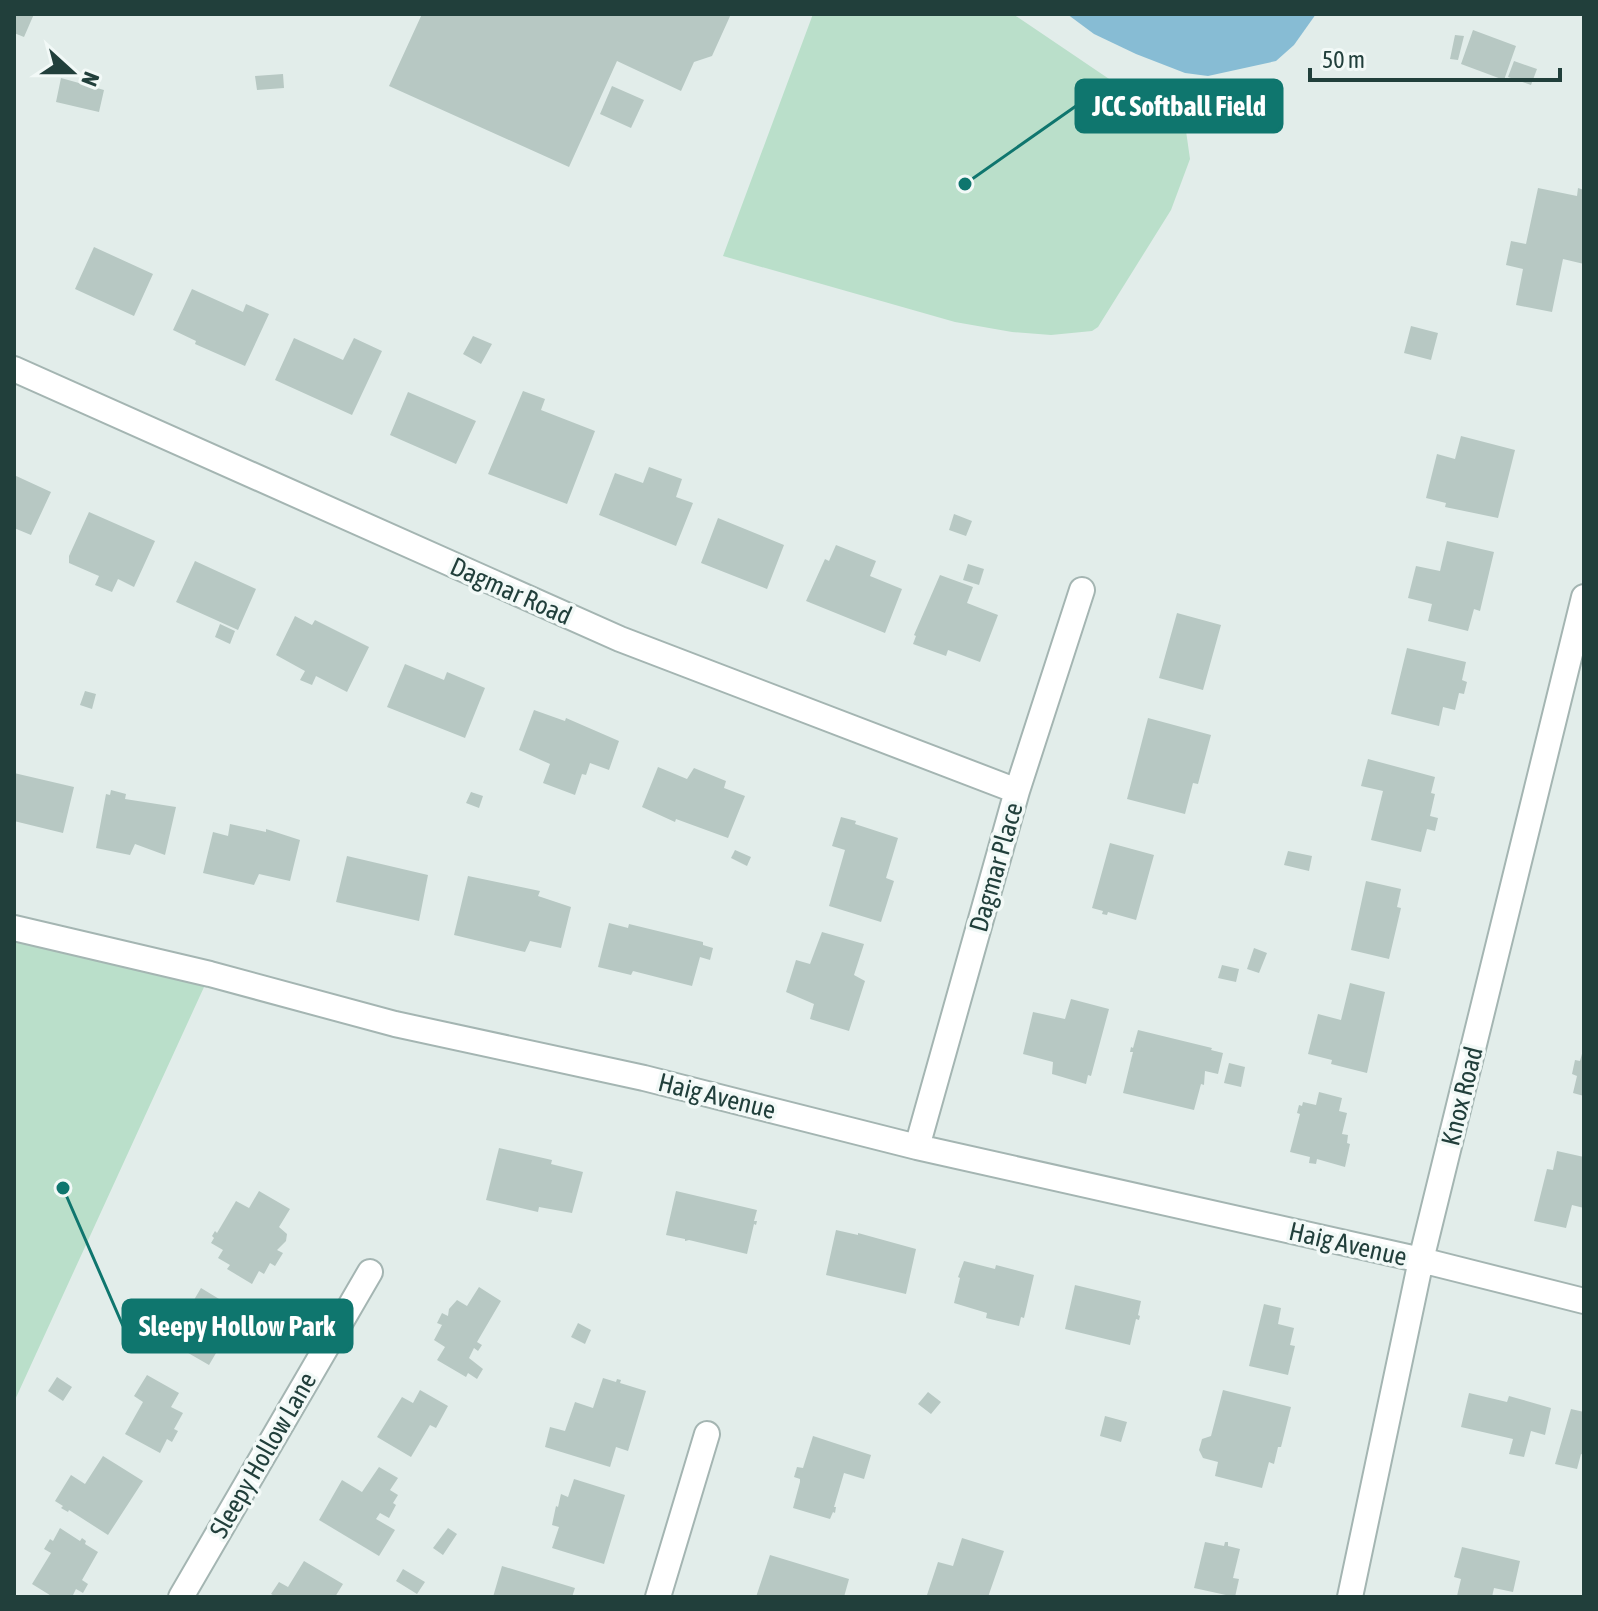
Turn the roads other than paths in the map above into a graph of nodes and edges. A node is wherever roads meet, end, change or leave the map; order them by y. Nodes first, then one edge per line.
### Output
1 (14, 369) edge
2 (1082, 590) dead end
3 (1584, 597) edge
4 (1017, 791) junction
5 (14, 928) edge
6 (917, 1147) junction
7 (1421, 1260) junction
8 (370, 1272) dead end
9 (1584, 1301) edge
10 (707, 1434) dead end
11 (181, 1597) edge
12 (658, 1597) edge
13 (1350, 1597) edge

1 - 4 street, Dagmar Road
2 - 4 street, Dagmar Place
3 - 7 street, Knox Road
4 - 6 street, Dagmar Place
5 - 6 street, Haig Avenue
6 - 7 street, Haig Avenue
7 - 9 street, Haig Avenue
7 - 13 street, Knox Road
8 - 11 street, Sleepy Hollow Lane
10 - 12 street

